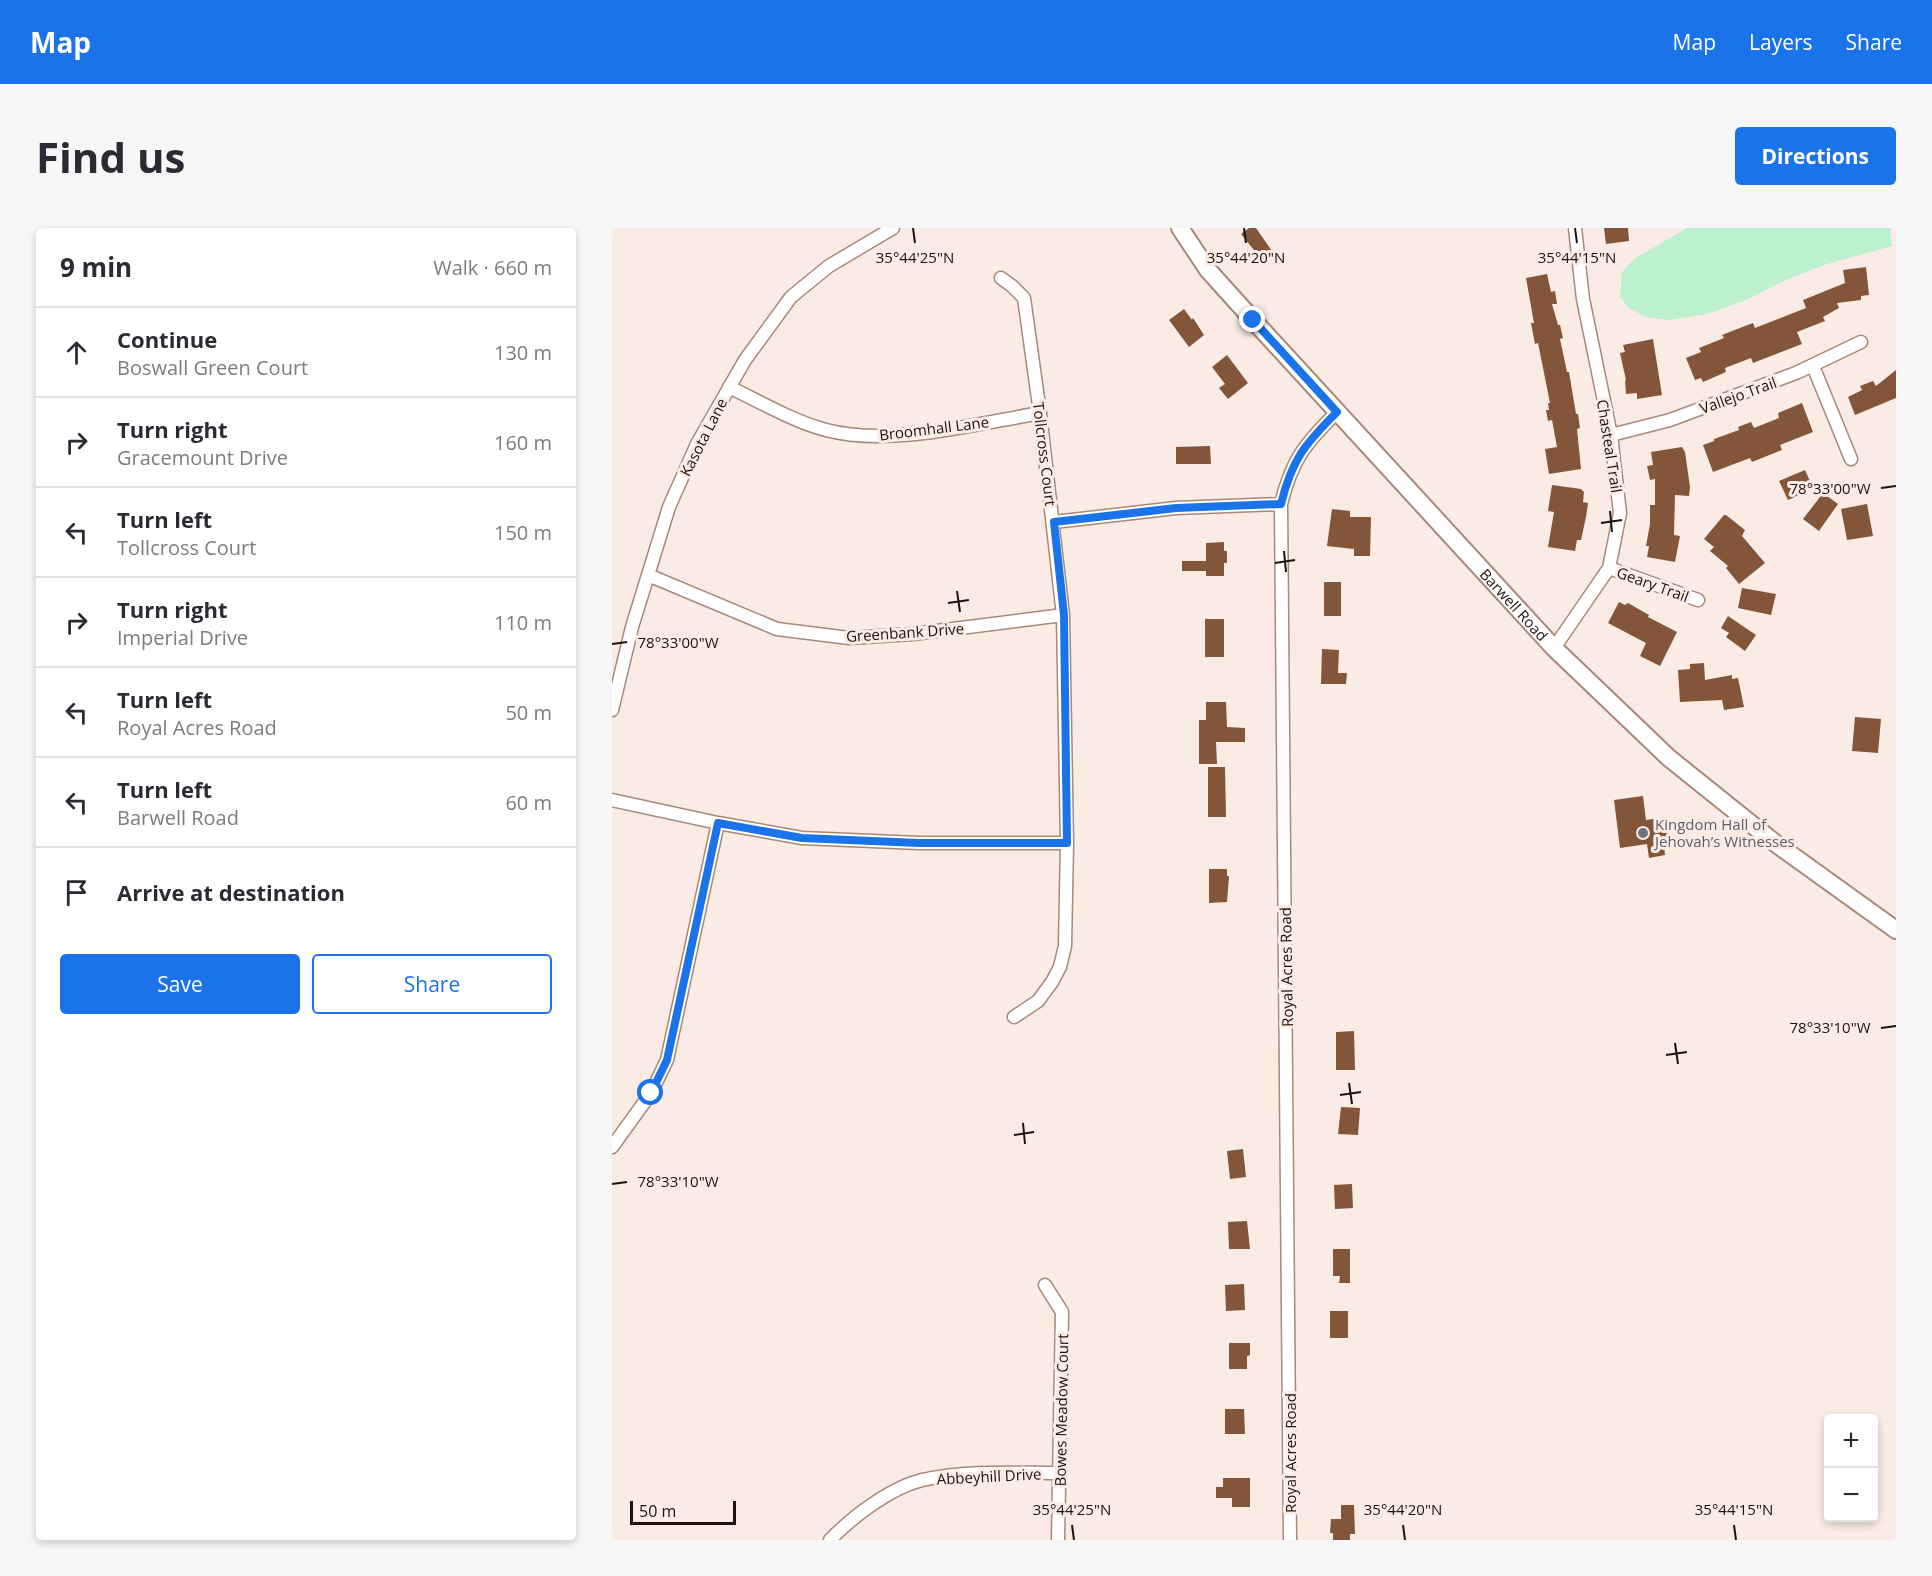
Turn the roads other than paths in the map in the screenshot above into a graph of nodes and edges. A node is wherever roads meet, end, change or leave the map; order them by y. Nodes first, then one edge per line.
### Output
1 (891, 228) edge
2 (1180, 228) edge
3 (1575, 228) edge
4 (1001, 278) dead end
5 (1861, 342) dead end
6 (1813, 366) junction
7 (729, 387) junction
8 (1337, 412) junction
9 (1040, 413) junction
10 (1611, 435) junction
11 (1851, 459) dead end
12 (1281, 504) junction
13 (1054, 522) junction
14 (1608, 568) junction
15 (648, 575) junction
16 (1698, 600) dead end
17 (1064, 615) junction
18 (1554, 648) junction
19 (612, 710) edge
20 (612, 800) edge
21 (718, 823) junction
22 (1067, 843) junction
23 (1896, 930) edge
24 (1014, 1017) dead end
25 (612, 1147) edge
26 (1045, 1285) dead end
27 (1060, 1473) junction
28 (830, 1540) edge
29 (1058, 1540) edge
30 (1290, 1540) edge

1 - 7 street, Kasota Lane
2 - 8 street, Barwell Road
3 - 10 street, Chasteal Trail
4 - 9 street, Tollcross Court
5 - 6 street, Vallejo Trail
6 - 10 street, Vallejo Trail
6 - 11 street
7 - 9 street, Broomhall Lane
7 - 15 street, Kasota Lane
8 - 12 street, Royal Acres Road
8 - 18 street, Barwell Road
9 - 13 street, Tollcross Court
10 - 14 street, Chasteal Trail
12 - 13 street
12 - 30 street, Royal Acres Road
13 - 17 street, Tollcross Court
14 - 16 street, Geary Trail
14 - 18 street, Chasteal Trail
15 - 17 street, Greenbank Drive
15 - 19 street, Kasota Lane
17 - 22 street, Tollcross Court
18 - 23 street, Barwell Road
20 - 21 street
21 - 22 street
21 - 25 street
22 - 24 street, Tollcross Court
26 - 27 street, Bowes Meadow Court
27 - 28 street, Abbeyhill Drive
27 - 29 street, Bowes Meadow Court

